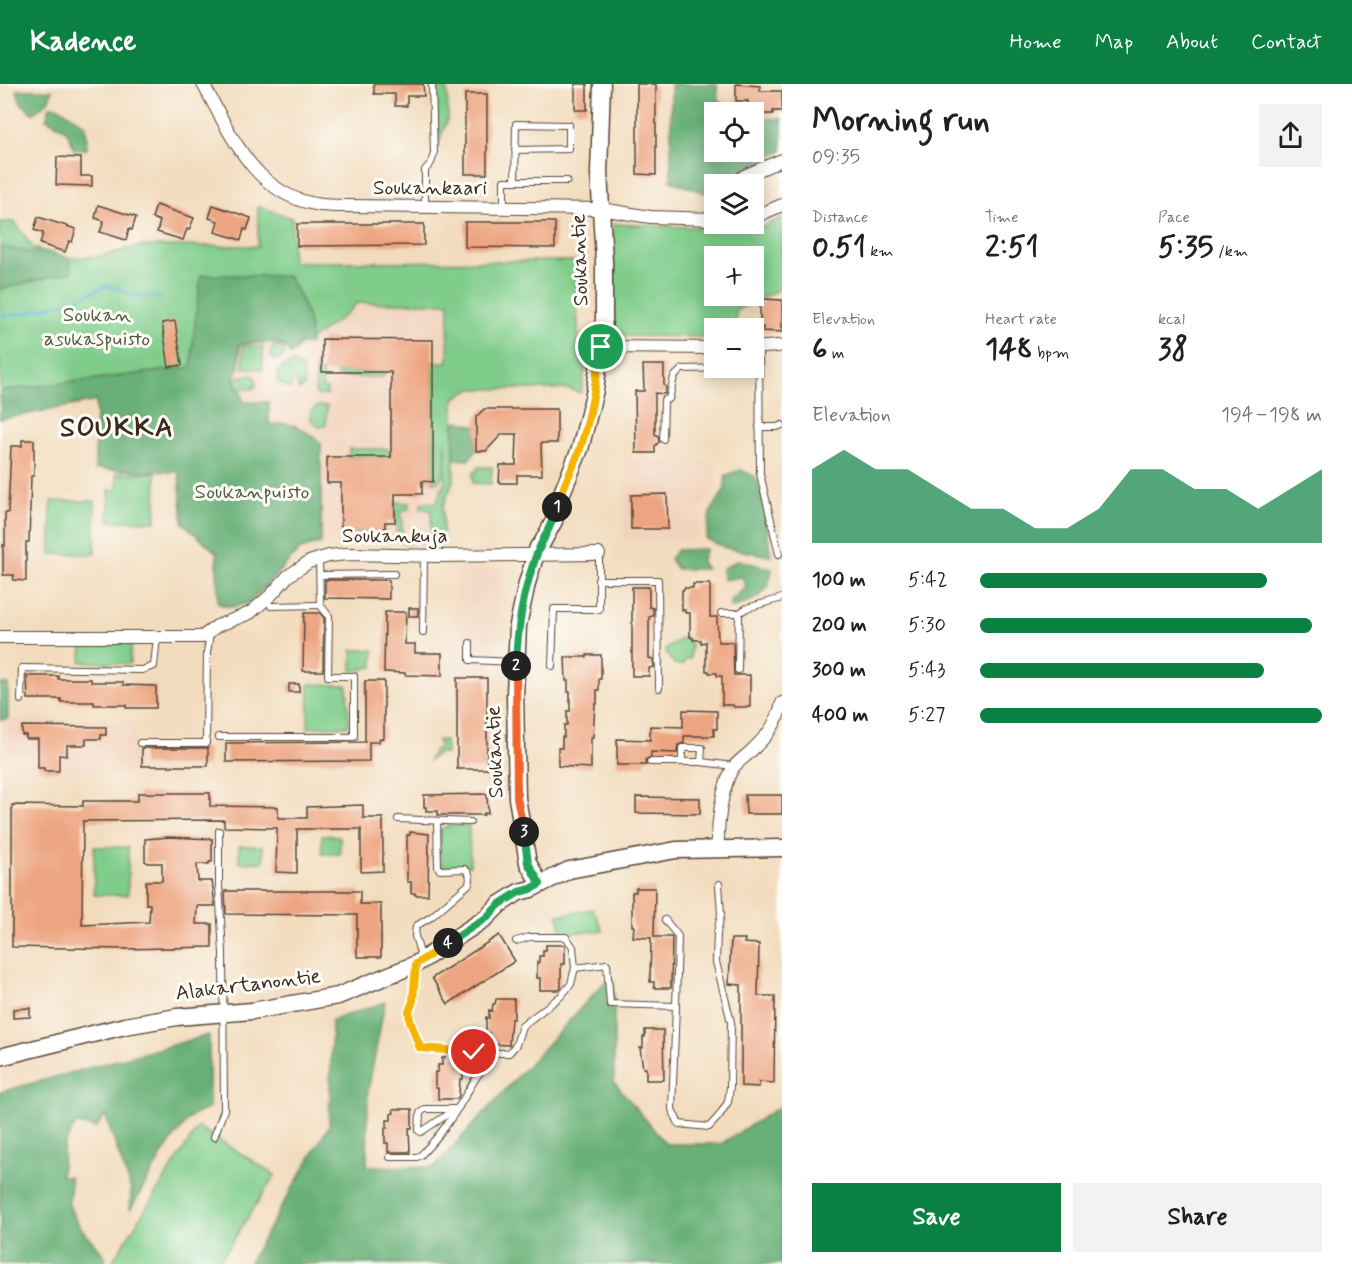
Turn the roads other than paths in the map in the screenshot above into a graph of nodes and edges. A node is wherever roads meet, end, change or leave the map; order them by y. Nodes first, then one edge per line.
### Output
1 (203, 84) edge
2 (432, 84) edge
3 (602, 84) edge
4 (515, 150) junction
5 (782, 160) edge
6 (749, 174) edge
7 (515, 181) junction
8 (567, 181) dead end
9 (782, 205) edge
10 (425, 207) junction
11 (504, 208) junction
12 (601, 209) junction
13 (764, 213) edge
14 (704, 219) edge
15 (780, 346) edge
16 (601, 347) junction
17 (764, 347) edge
18 (704, 348) edge
19 (704, 369) edge
20 (757, 378) edge
21 (782, 425) edge
22 (759, 427) junction
23 (663, 439) dead end
24 (599, 554) joint
25 (779, 554) dead end
26 (424, 555) junction
27 (536, 556) junction
28 (320, 559) junction
29 (393, 574) dead end
30 (320, 575) junction
31 (598, 580) junction
32 (782, 598) edge
33 (320, 605) junction
34 (272, 606) dead end
35 (720, 613) dead end
36 (739, 613) junction
37 (211, 630) junction
38 (423, 632) dead end
39 (157, 636) junction
40 (0, 637) edge
41 (470, 643) dead end
42 (516, 662) junction
43 (552, 666) dead end
44 (738, 670) dead end
45 (658, 687) dead end
46 (21, 700) dead end
47 (782, 703) edge
48 (219, 737) dead end
49 (140, 743) dead end
50 (650, 762) dead end
51 (682, 762) junction
52 (701, 762) junction
53 (734, 766) junction
54 (398, 819) dead end
55 (437, 821) junction
56 (470, 822) dead end
57 (219, 831) dead end
58 (782, 848) edge
59 (718, 849) junction
60 (719, 884) dead end
61 (536, 887) junction
62 (665, 920) dead end
63 (516, 941) dead end
64 (419, 962) junction
65 (575, 968) junction
66 (676, 1006) junction
67 (223, 1014) junction
68 (0, 1051) edge
69 (491, 1053) junction
70 (0, 1057) edge
71 (459, 1107) junction
72 (214, 1137) dead end
73 (390, 1157) dead end

1 - 10 street, Soukankaari
2 - 10 lane
3 - 12 street, Soukantie
4 - 4 lane
4 - 7 lane
5 - 6 street
7 - 8 lane
7 - 11 lane
9 - 13 street
10 - 11 street, Soukankaari
11 - 12 street, Soukankaari
12 - 14 street, Soukankaari
12 - 16 street, Soukantie
15 - 17 street
16 - 18 street
16 - 27 street, Soukantie
19 - 23 lane
20 - 22 lane
21 - 22 lane
22 - 25 lane
24 - 27 street, Soukankuja
24 - 31 lane
26 - 27 street, Soukankuja
26 - 28 street, Soukankuja
26 - 38 lane
27 - 42 street, Soukantie
28 - 30 lane
28 - 37 street, Soukankuja
29 - 30 lane
30 - 33 lane
31 - 43 lane
31 - 45 lane
32 - 36 lane
33 - 34 lane
33 - 48 lane
35 - 36 lane
36 - 44 lane
37 - 39 street, Soukankuja
37 - 49 lane
39 - 40 street, Soukankuja
39 - 46 lane
41 - 42 lane
42 - 61 street, Soukantie
47 - 53 street
50 - 51 lane
51 - 52 lane
51 - 52 lane
52 - 53 lane
53 - 59 street
54 - 55 lane
55 - 56 lane
55 - 64 lane
57 - 67 lane
58 - 59 street, Alakartanontie
59 - 61 street, Alakartanontie
60 - 66 lane
61 - 64 street, Alakartanontie
62 - 66 lane
63 - 65 lane
64 - 67 street, Alakartanontie
64 - 69 lane
65 - 66 lane
65 - 69 lane
67 - 70 street, Alakartanontie
67 - 72 lane
68 - 70 street
69 - 71 lane
71 - 71 lane
71 - 73 lane

